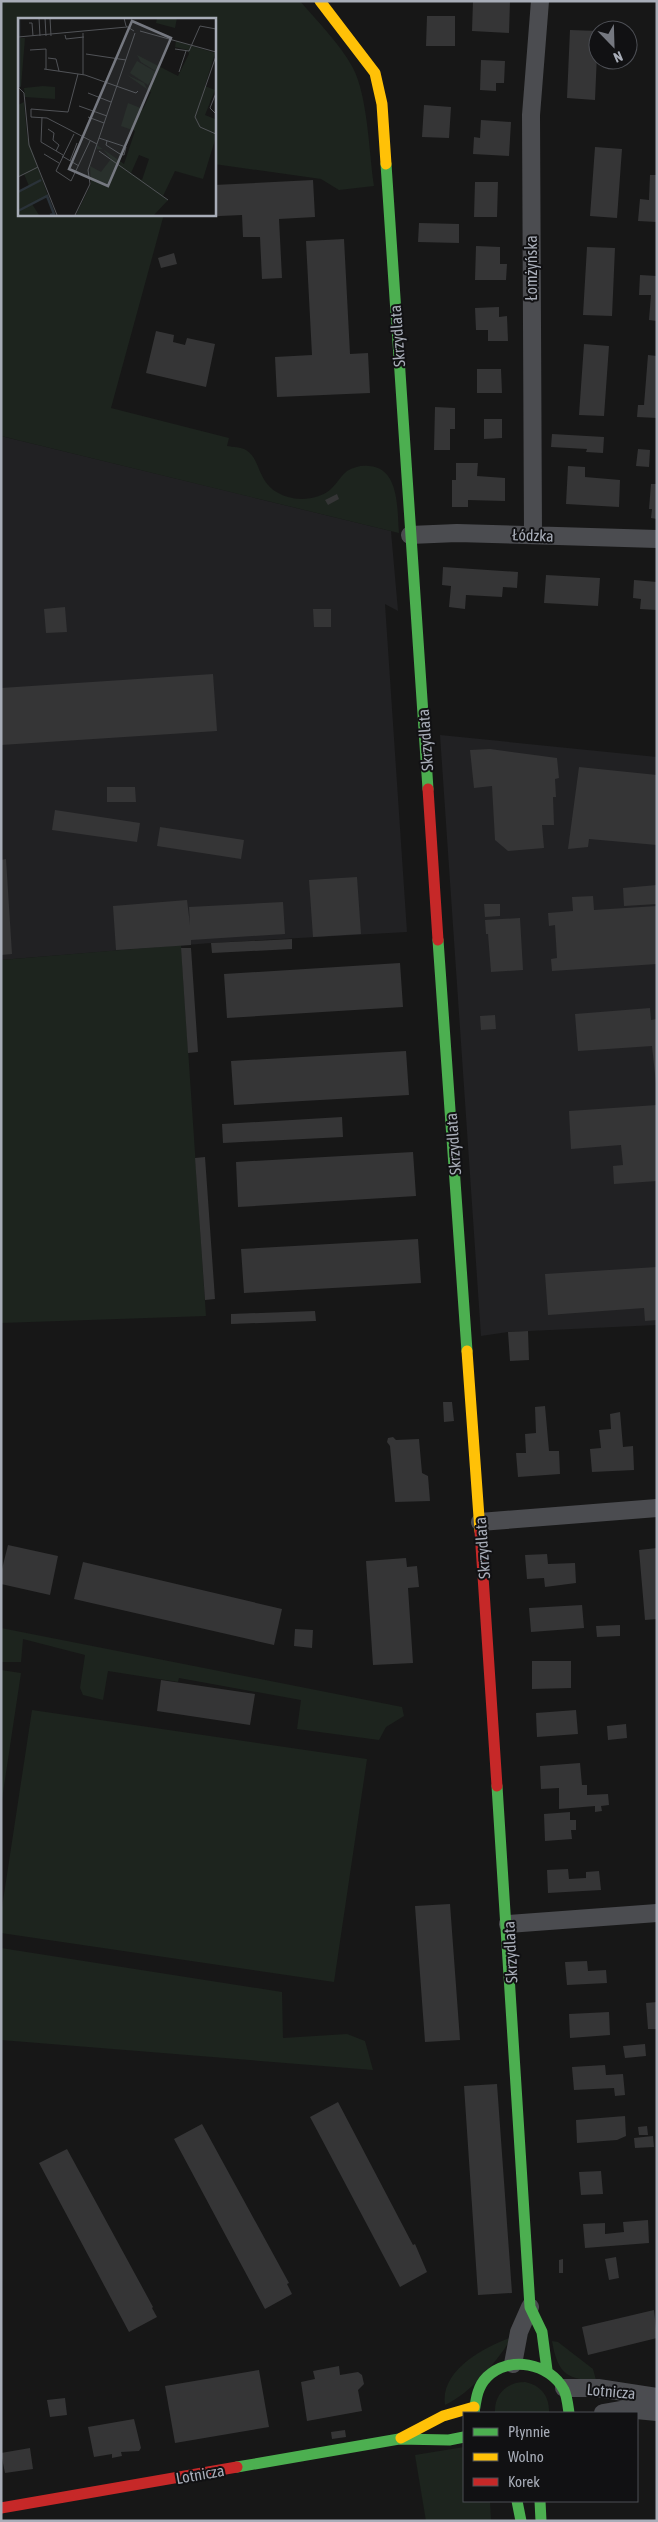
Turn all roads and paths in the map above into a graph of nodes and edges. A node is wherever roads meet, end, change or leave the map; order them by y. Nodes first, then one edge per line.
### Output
1 (320, 1) edge
2 (540, 1) edge
3 (533, 534) junction
4 (410, 535) junction
5 (657, 539) edge
6 (657, 1508) edge
7 (480, 1522) junction
8 (657, 1913) edge
9 (508, 1924) junction
10 (530, 2307) junction
11 (513, 2364) junction
12 (547, 2370) junction
13 (564, 2388) junction
14 (657, 2397) edge
15 (474, 2410) edge
16 (463, 2412) edge
17 (569, 2412) edge
18 (611, 2412) edge
19 (657, 2412) edge
20 (463, 2437) edge
21 (399, 2439) junction
22 (517, 2502) edge
23 (540, 2502) edge
24 (1, 2508) edge
25 (520, 2521) edge
26 (541, 2521) edge

1 - 4 street, Skrzydlata
2 - 3 street, Łomżyńska
3 - 4 street, Łódzka
3 - 5 street, Łódzka
4 - 7 street, Skrzydlata
6 - 7 street
7 - 9 street, Skrzydlata
8 - 9 street
9 - 10 street, Skrzydlata
10 - 11 street, Skrzydlata
10 - 12 street, Skrzydlata
11 - 12 street
11 - 15 street
12 - 13 street
13 - 14 street, Lotnicza
13 - 17 street
16 - 21 street, Lotnicza
18 - 19 street, Lotnicza
20 - 21 street, Lotnicza
21 - 24 street, Lotnicza
22 - 25 street
23 - 26 street

